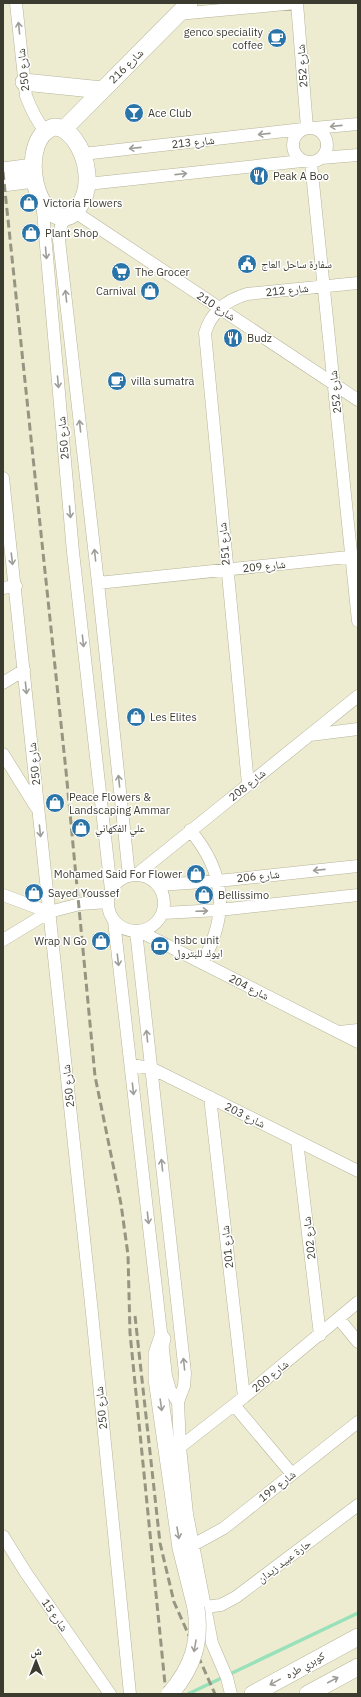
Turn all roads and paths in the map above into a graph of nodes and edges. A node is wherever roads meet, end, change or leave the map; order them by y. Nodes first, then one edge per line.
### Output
1 (16, 3) edge
2 (297, 3) edge
3 (184, 8) edge
4 (24, 82) junction
5 (102, 90) junction
6 (358, 124) edge
7 (64, 129) junction
8 (308, 129) junction
9 (45, 131) junction
10 (83, 154) junction
11 (358, 155) edge
12 (312, 161) junction
13 (3, 171) edge
14 (33, 173) junction
15 (3, 183) edge
16 (87, 184) junction
17 (42, 200) junction
18 (70, 215) junction
19 (358, 283) edge
20 (324, 287) junction
21 (220, 308) junction
22 (334, 384) junction
23 (358, 400) edge
24 (3, 478) edge
25 (355, 557) edge
26 (227, 570) junction
27 (98, 583) junction
28 (16, 586) junction
29 (3, 588) edge
30 (358, 621) edge
31 (24, 670) junction
32 (3, 684) edge
33 (358, 696) edge
34 (358, 730) edge
35 (310, 735) junction
36 (3, 754) edge
37 (248, 784) junction
38 (38, 810) junction
39 (190, 830) junction
40 (358, 866) edge
41 (133, 875) junction
42 (218, 881) junction
43 (158, 885) junction
44 (111, 890) junction
45 (3, 895) edge
46 (358, 895) edge
47 (108, 902) junction
48 (219, 910) junction
49 (49, 912) junction
50 (163, 913) junction
51 (114, 921) junction
52 (138, 931) junction
53 (3, 940) edge
54 (202, 963) junction
55 (358, 1030) edge
56 (339, 1032) junction
57 (358, 1042) edge
58 (131, 1065) junction
59 (151, 1068) junction
60 (210, 1098) junction
61 (297, 1141) junction
62 (358, 1171) edge
63 (358, 1302) edge
64 (339, 1319) junction
65 (320, 1335) junction
66 (162, 1339) junction
67 (358, 1342) edge
68 (239, 1401) junction
69 (178, 1402) junction
70 (358, 1422) edge
71 (180, 1447) junction
72 (292, 1474) junction
73 (358, 1505) edge
74 (3, 1536) edge
75 (193, 1545) junction
76 (200, 1608) junction
77 (358, 1637) edge
78 (358, 1667) edge
79 (110, 1694) edge
80 (130, 1694) edge
81 (170, 1694) edge
82 (231, 1694) edge
83 (253, 1694) edge
84 (308, 1694) edge

4 -> 1 street, شارع 250
2 - 3 street
2 - 8 street, شارع 252
3 - 5 main road, شارع 216
4 - 5 main road
4 - 9 street, شارع 250
5 - 7 main road, شارع 216
6 -> 8 street, شارع 213
7 - 9 main road
7 - 10 main road
8 -> 10 street, شارع 213
8 - 12 street
8 - 12 street
9 - 14 main road
10 - 16 main road
11 - 12 street
16 -> 12 street
12 - 20 street, شارع 252
13 - 14 main road
14 - 15 main road
14 - 17 main road
16 - 18 main road
17 - 18 main road
17 -> 44 street, شارع 250
18 - 21 street, شارع 210
27 -> 18 street, شارع 250
19 - 20 street, شارع 212
20 - 21 street, شارع 212
20 - 22 street, شارع 252
21 - 22 street, شارع 210
21 - 26 street, شارع 251
22 - 23 street, شارع 210
22 - 25 street, شارع 252
24 -> 28 street, شارع 250
25 - 26 street, شارع 209
25 - 30 street, شارع 252
26 - 27 street, شارع 209
26 - 37 street, شارع 251
41 -> 27 street, شارع 250
28 - 29 street
28 - 31 street, شارع 250
31 - 32 street
31 -> 38 street, شارع 250
33 - 35 street, شارع 208
34 - 35 street
35 - 37 street, شارع 208
36 - 38 street
37 - 39 street, شارع 208
38 -> 49 street, شارع 250
39 - 41 street, شارع 208
39 - 42 street
40 -> 42 street, شارع 206
41 - 43 street
41 - 44 street
42 - 43 street, شارع 206
42 - 48 street
43 - 50 street
44 - 47 street
45 - 49 street
46 - 48 street
47 - 49 street
47 - 51 street
50 -> 48 street
48 - 54 street
49 - 53 street
49 - 80 street, شارع 250
50 - 52 street
51 - 52 street
51 -> 58 street
52 - 54 street, شارع 204
59 -> 52 street
54 - 56 street, شارع 204
55 - 56 street
56 - 57 street, شارع 204
58 - 59 street, شارع 203
58 -> 66 street
59 - 60 street, شارع 203
69 -> 59 street
60 - 61 street, شارع 203
60 - 68 street, شارع 201
61 - 62 street, شارع 203
61 - 65 street, شارع 202
63 - 64 street, شارع 200
64 - 65 street, شارع 200
64 - 67 street
65 - 68 street, شارع 200
66 - 69 street
66 -> 76 main road
68 - 71 street, شارع 200
68 - 72 street
69 - 71 street
70 - 72 street, شارع 199
71 - 75 street
72 - 75 street, شارع 199
73 - 76 street, حارة عبيد زيدان
74 - 79 street, شارع 15
75 - 76 street
76 -> 81 main road, bridge
76 - 82 street
77 -> 83 main road, كوبري طره
84 -> 78 main road

